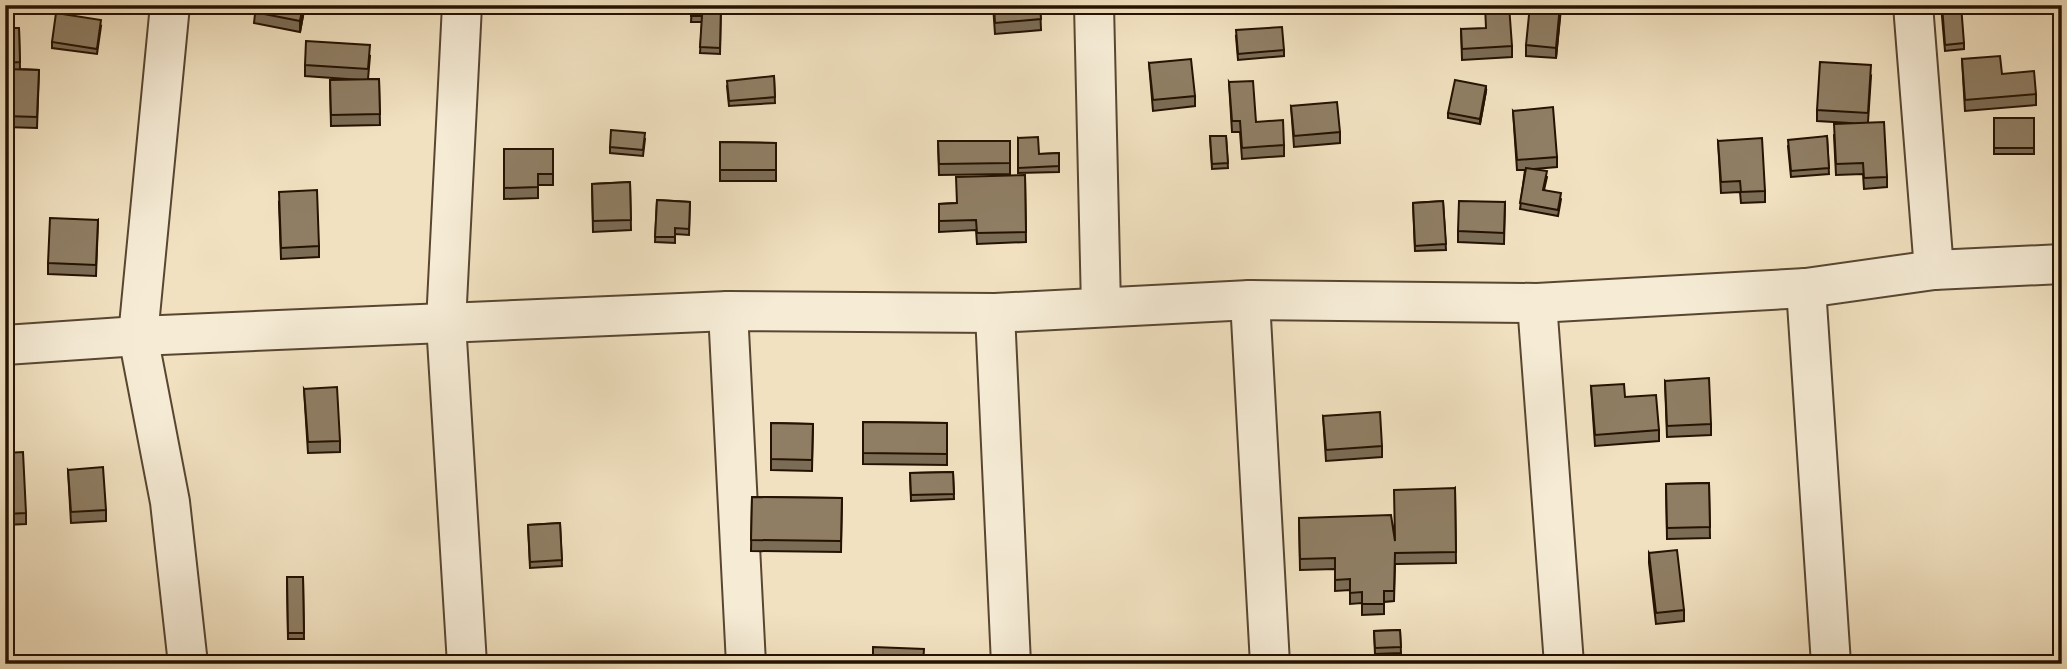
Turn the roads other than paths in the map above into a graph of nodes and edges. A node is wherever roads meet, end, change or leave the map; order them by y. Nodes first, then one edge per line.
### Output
1 (170, 5) edge
2 (461, 5) edge
3 (1094, 5) edge
4 (1913, 5) edge
5 (2062, 264) edge
6 (1934, 270) junction
7 (1806, 289) junction
8 (1250, 300) junction
9 (1537, 303) junction
10 (1101, 307) junction
11 (728, 312) junction
12 (995, 313) junction
13 (446, 323) junction
14 (138, 336) junction
15 (5, 345) edge
16 (188, 664) edge
17 (467, 664) edge
18 (746, 664) edge
19 (1011, 664) edge
20 (1270, 664) edge
21 (1564, 664) edge
22 (1832, 664) edge

1 - 14 street
2 - 13 street
3 - 10 street
4 - 6 street
5 - 6 street
6 - 7 street
7 - 9 street
7 - 22 street
8 - 9 street
8 - 10 street
8 - 20 street
9 - 21 street
10 - 12 street
11 - 12 street
11 - 13 street
11 - 18 street
12 - 19 street
13 - 14 street
13 - 17 street
14 - 15 street
14 - 16 street

